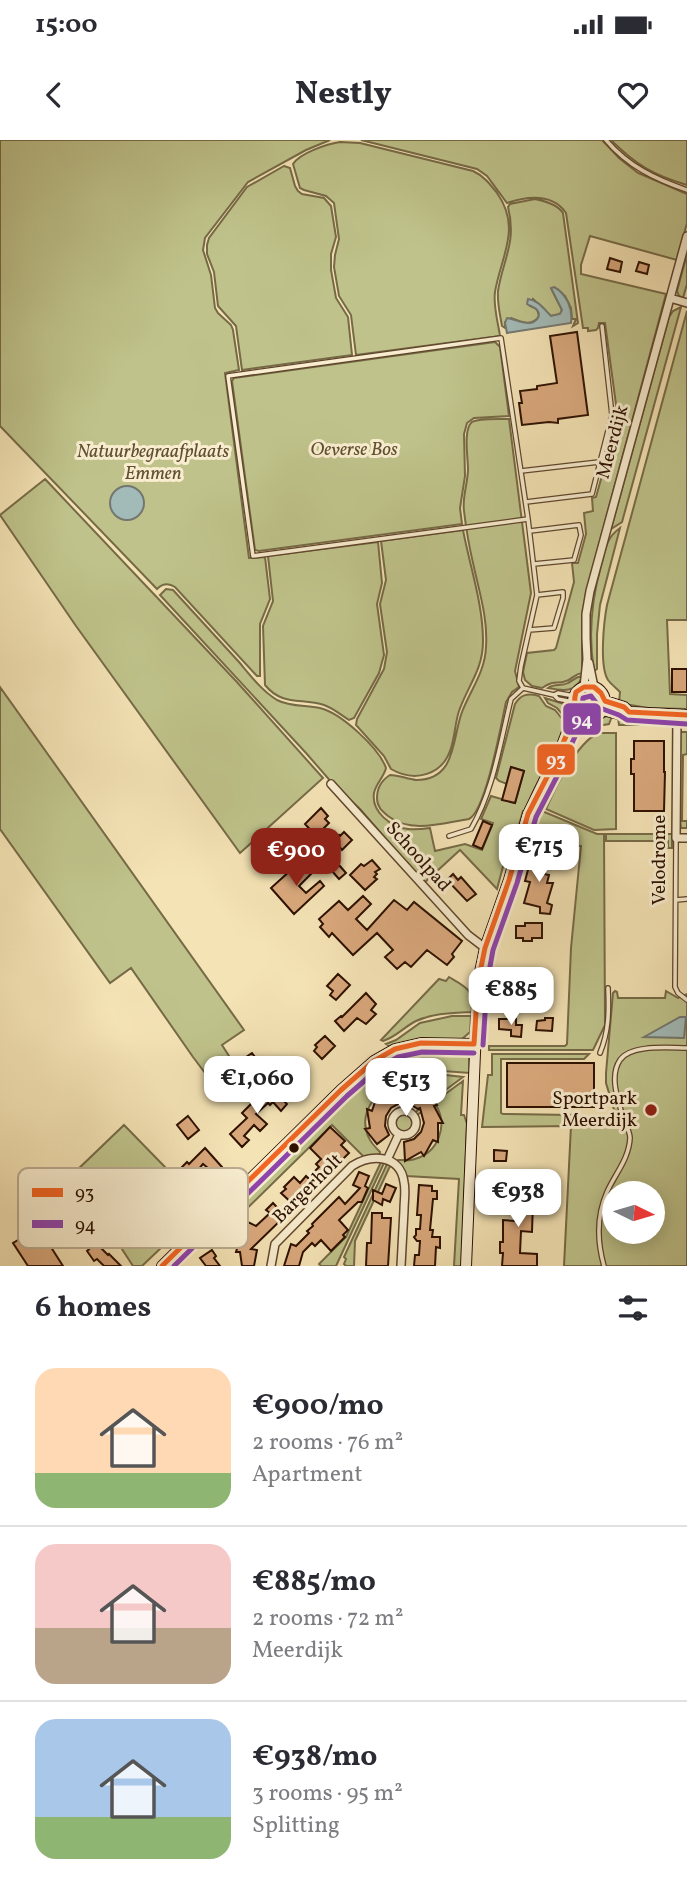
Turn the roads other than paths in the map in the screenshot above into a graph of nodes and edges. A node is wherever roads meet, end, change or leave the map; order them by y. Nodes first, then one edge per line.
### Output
1 (606, 140) edge
2 (687, 190) edge
3 (687, 236) edge
4 (670, 298) junction
5 (687, 303) edge
6 (602, 326) dead end
7 (600, 462) junction
8 (522, 471) junction
9 (526, 502) junction
10 (528, 519) junction
11 (530, 531) junction
12 (534, 564) junction
13 (537, 594) junction
14 (529, 630) junction
15 (589, 687) junction
16 (523, 688) junction
17 (574, 703) junction
18 (603, 706) junction
19 (682, 715) edge
20 (585, 718) junction
21 (560, 752) junction
22 (331, 784) dead end
23 (449, 836) dead end
24 (676, 838) junction
25 (687, 838) edge
26 (687, 899) edge
27 (676, 900) junction
28 (485, 947) junction
29 (608, 988) dead end
30 (687, 1000) edge
31 (474, 1044) junction
32 (687, 1048) edge
33 (600, 1053) dead end
34 (399, 1134) dead end
35 (387, 1160) junction
36 (248, 1181) edge
37 (180, 1248) edge
38 (162, 1266) edge
39 (271, 1266) edge
40 (401, 1266) edge
41 (466, 1266) edge
42 (604, 1266) edge

1 - 2 lane
3 - 4 street, Meerdijk
4 - 5 street
4 - 15 street, Meerdijk
6 - 7 lane
7 - 8 lane
7 - 9 lane
8 - 9 lane
8 - 10 lane
9 - 10 lane
10 - 11 lane
11 - 12 lane
11 - 12 lane
12 - 13 lane
13 - 14 lane
13 - 14 lane
14 - 16 lane
15 - 17 street
15 - 18 street
16 - 17 lane
16 - 23 lane
17 - 20 street
17 - 21 street
18 - 19 street
18 - 20 street
19 - 24 street, Velodrome
20 - 21 street
21 - 28 street
22 - 28 street, Schoolpad
24 - 25 street
24 - 27 lane, Velodrome
26 - 27 lane
27 - 30 lane, Velodrome
28 - 31 street
29 - 33 lane
31 - 36 street
31 - 41 street
32 - 42 lane
34 - 35 street
35 - 39 street, Bargerholt
35 - 40 street
37 - 38 street

